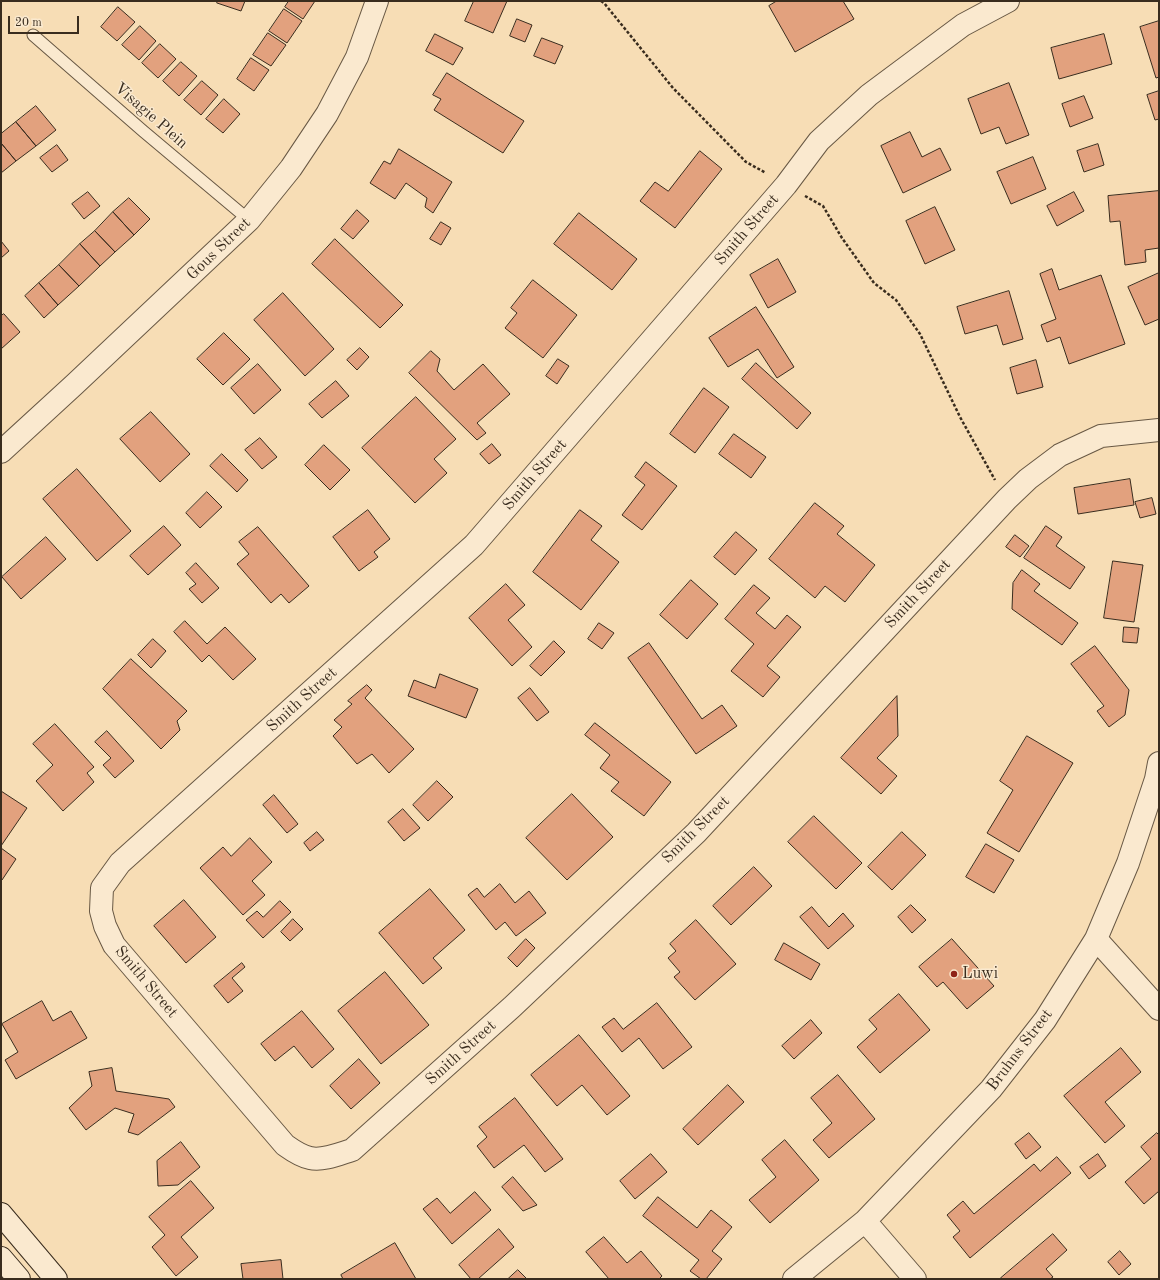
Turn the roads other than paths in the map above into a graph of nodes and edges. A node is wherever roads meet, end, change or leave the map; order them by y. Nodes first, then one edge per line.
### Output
1 (377, 1) edge
2 (1008, 1) edge
3 (33, 35) dead end
4 (249, 220) junction
5 (1159, 430) edge
6 (1, 452) edge
7 (1159, 763) edge
8 (1096, 939) junction
9 (1159, 1009) edge
10 (3, 1222) edge
11 (865, 1222) junction
12 (1, 1258) edge
13 (19, 1279) edge
14 (56, 1279) edge
15 (794, 1279) edge
16 (915, 1279) edge

1 - 4 street, Gous Street
2 - 5 street, Smith Street
3 - 4 lane, Visagie Plein
4 - 6 street, Gous Street
7 - 8 street, Bruhns Street
8 - 9 street
8 - 11 street, Bruhns Street
10 - 14 street
11 - 15 street, Bruhns Street
11 - 16 street
12 - 13 street

